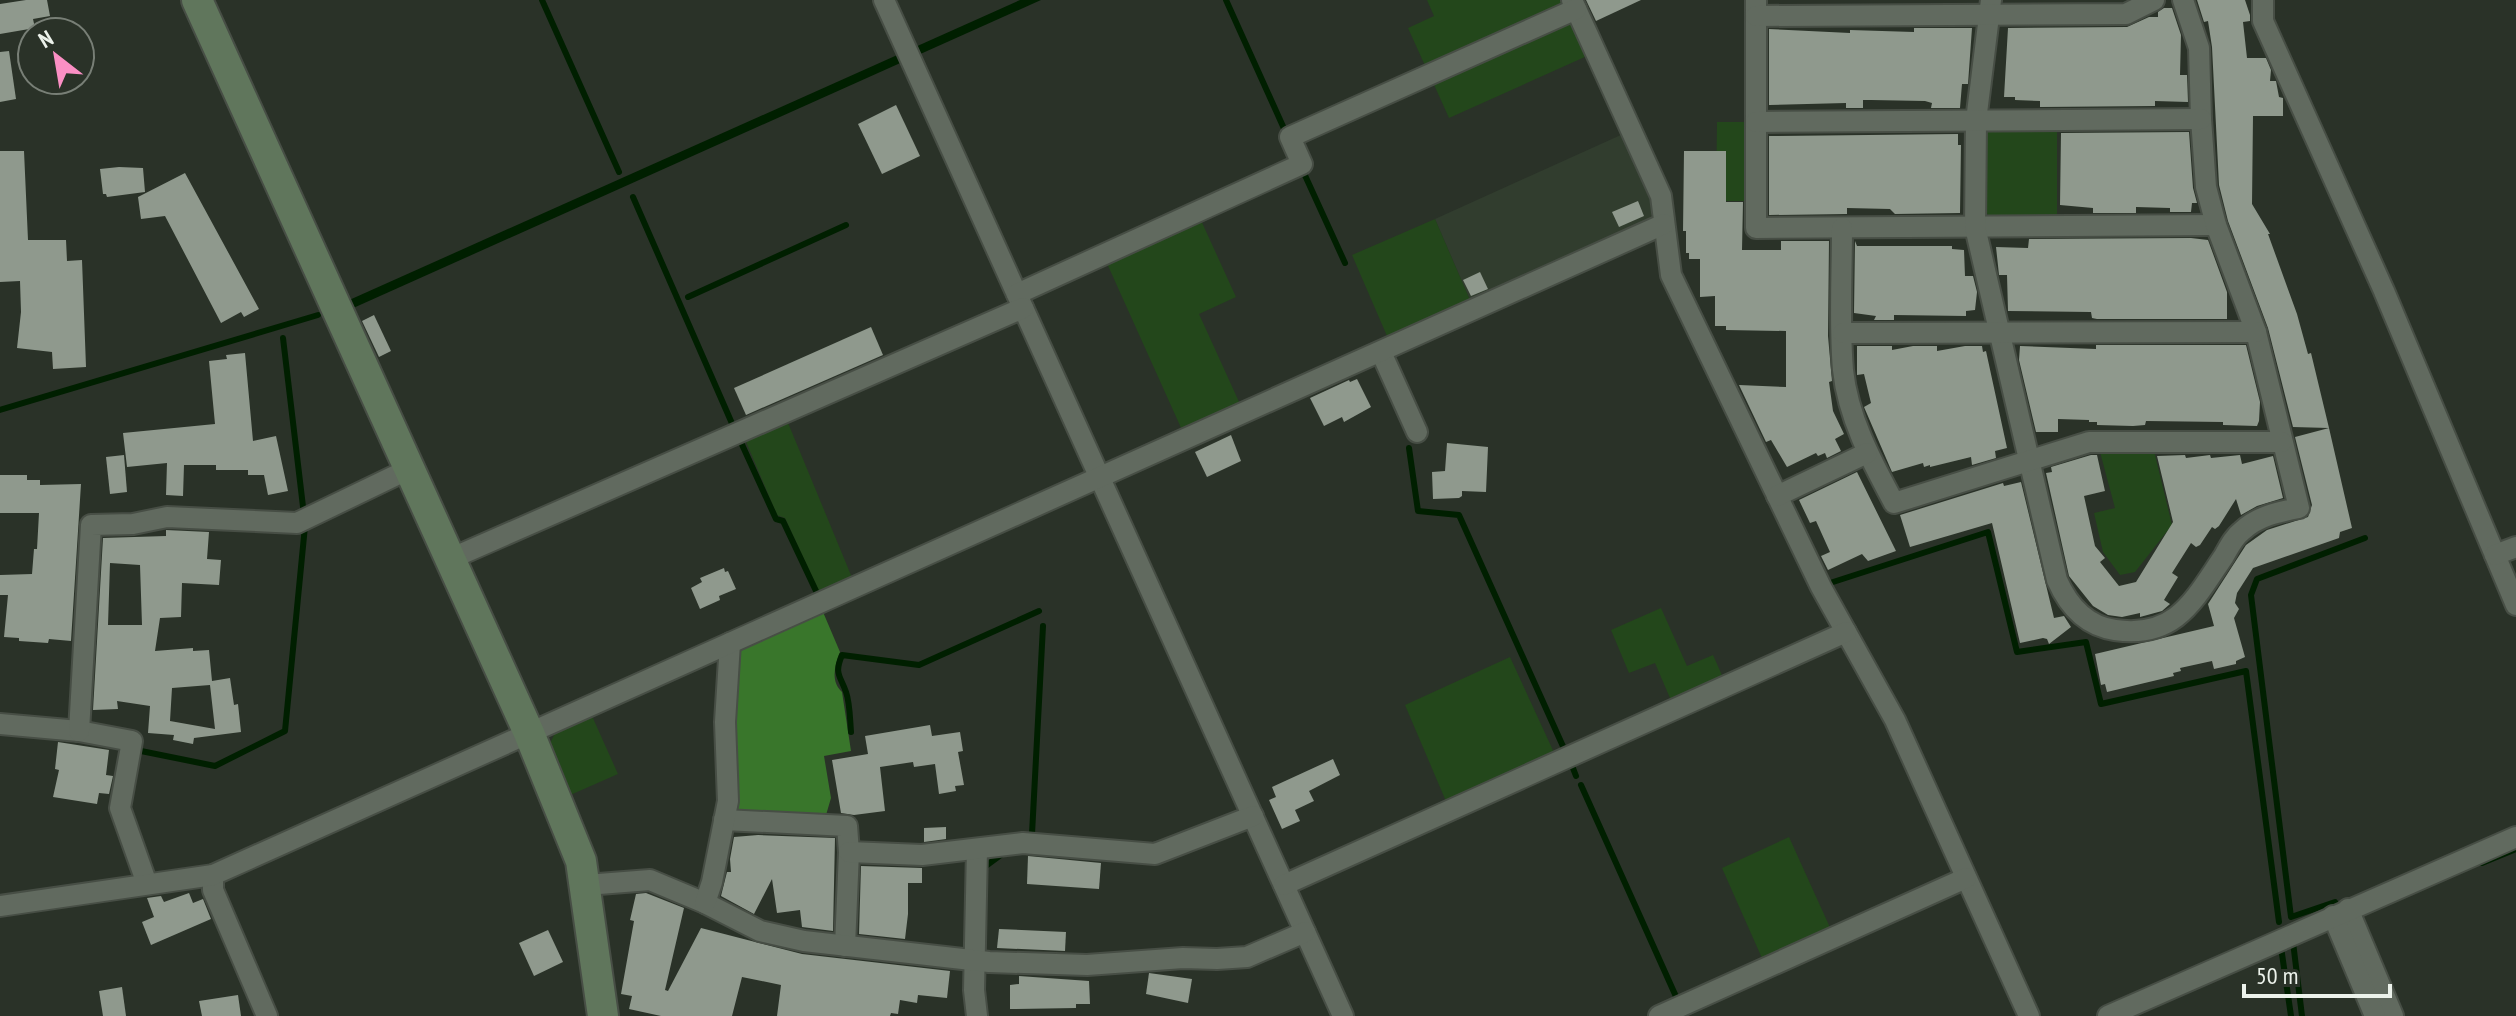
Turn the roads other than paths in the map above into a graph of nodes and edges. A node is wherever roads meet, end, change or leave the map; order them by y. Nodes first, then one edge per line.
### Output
1 (197, 0) edge
2 (884, 0) edge
3 (2154, 0) edge
4 (2183, 0) edge
5 (2263, 0) edge
6 (1574, 4) edge
7 (1756, 8) edge
8 (1990, 8) edge
9 (2201, 119) junction
10 (1976, 121) junction
11 (1756, 122) junction
12 (1664, 224) junction
13 (2216, 225) junction
14 (1975, 227) junction
15 (1842, 228) junction
16 (1020, 301) junction
17 (2256, 332) junction
18 (1843, 333) junction
19 (1999, 333) junction
20 (1381, 352) junction
21 (1417, 432) dead end
22 (2282, 442) junction
23 (1867, 453) junction
24 (2029, 461) junction
25 (409, 469) junction
26 (1099, 477) junction
27 (1777, 496) junction
28 (2516, 547) edge
29 (2495, 555) junction
30 (450, 559) junction
31 (2516, 605) edge
32 (1846, 632) junction
33 (730, 643) junction
34 (0, 724) edge
35 (79, 731) junction
36 (529, 733) junction
37 (1253, 816) junction
38 (724, 820) junction
39 (2516, 837) edge
40 (977, 849) junction
41 (849, 852) junction
42 (213, 875) junction
43 (1966, 878) junction
44 (147, 884) junction
45 (586, 885) junction
46 (1284, 885) junction
47 (705, 903) junction
48 (0, 906) edge
49 (2341, 912) junction
50 (1305, 932) junction
51 (845, 946) junction
52 (974, 961) junction
53 (267, 1016) edge
54 (603, 1016) edge
55 (977, 1016) edge
56 (1343, 1016) edge
57 (1659, 1016) edge
58 (2029, 1016) edge
59 (2108, 1016) edge
60 (2375, 1016) edge
61 (2393, 1016) edge

1 - 25 street
2 - 16 street
3 - 8 street
4 - 9 street
5 - 29 street
6 - 12 street
6 - 16 street
7 - 8 street
7 - 11 street
8 - 10 street
9 - 10 street
9 - 13 street
10 - 11 street
10 - 14 street
11 - 15 street
12 - 20 street
12 - 27 street
13 - 14 street
13 - 17 street
14 - 15 street
14 - 19 street
15 - 18 street
16 - 26 street
16 - 30 street
17 - 19 street
17 - 22 street
18 - 19 street
18 - 23 street
19 - 24 street
20 - 21 street
20 - 26 street
22 - 24 street
22 - 24 street
23 - 24 street
23 - 27 street
25 - 30 street
25 - 35 street
26 - 33 street
26 - 37 street
27 - 32 street
28 - 29 street
29 - 31 street
30 - 36 street
32 - 43 street
32 - 46 street
33 - 36 street
33 - 38 street
34 - 35 street
35 - 44 street
36 - 42 street
36 - 45 street
37 - 40 street
37 - 46 street
38 - 41 street
38 - 47 street
39 - 49 street
40 - 41 street
40 - 52 street
41 - 51 street
42 - 44 street
42 - 53 street
43 - 57 street
43 - 58 street
44 - 48 street
45 - 47 street
45 - 54 street
46 - 50 street
47 - 51 street
49 - 59 street
49 - 60 street
49 - 61 street
50 - 52 street
50 - 56 street
51 - 52 street
52 - 55 street

